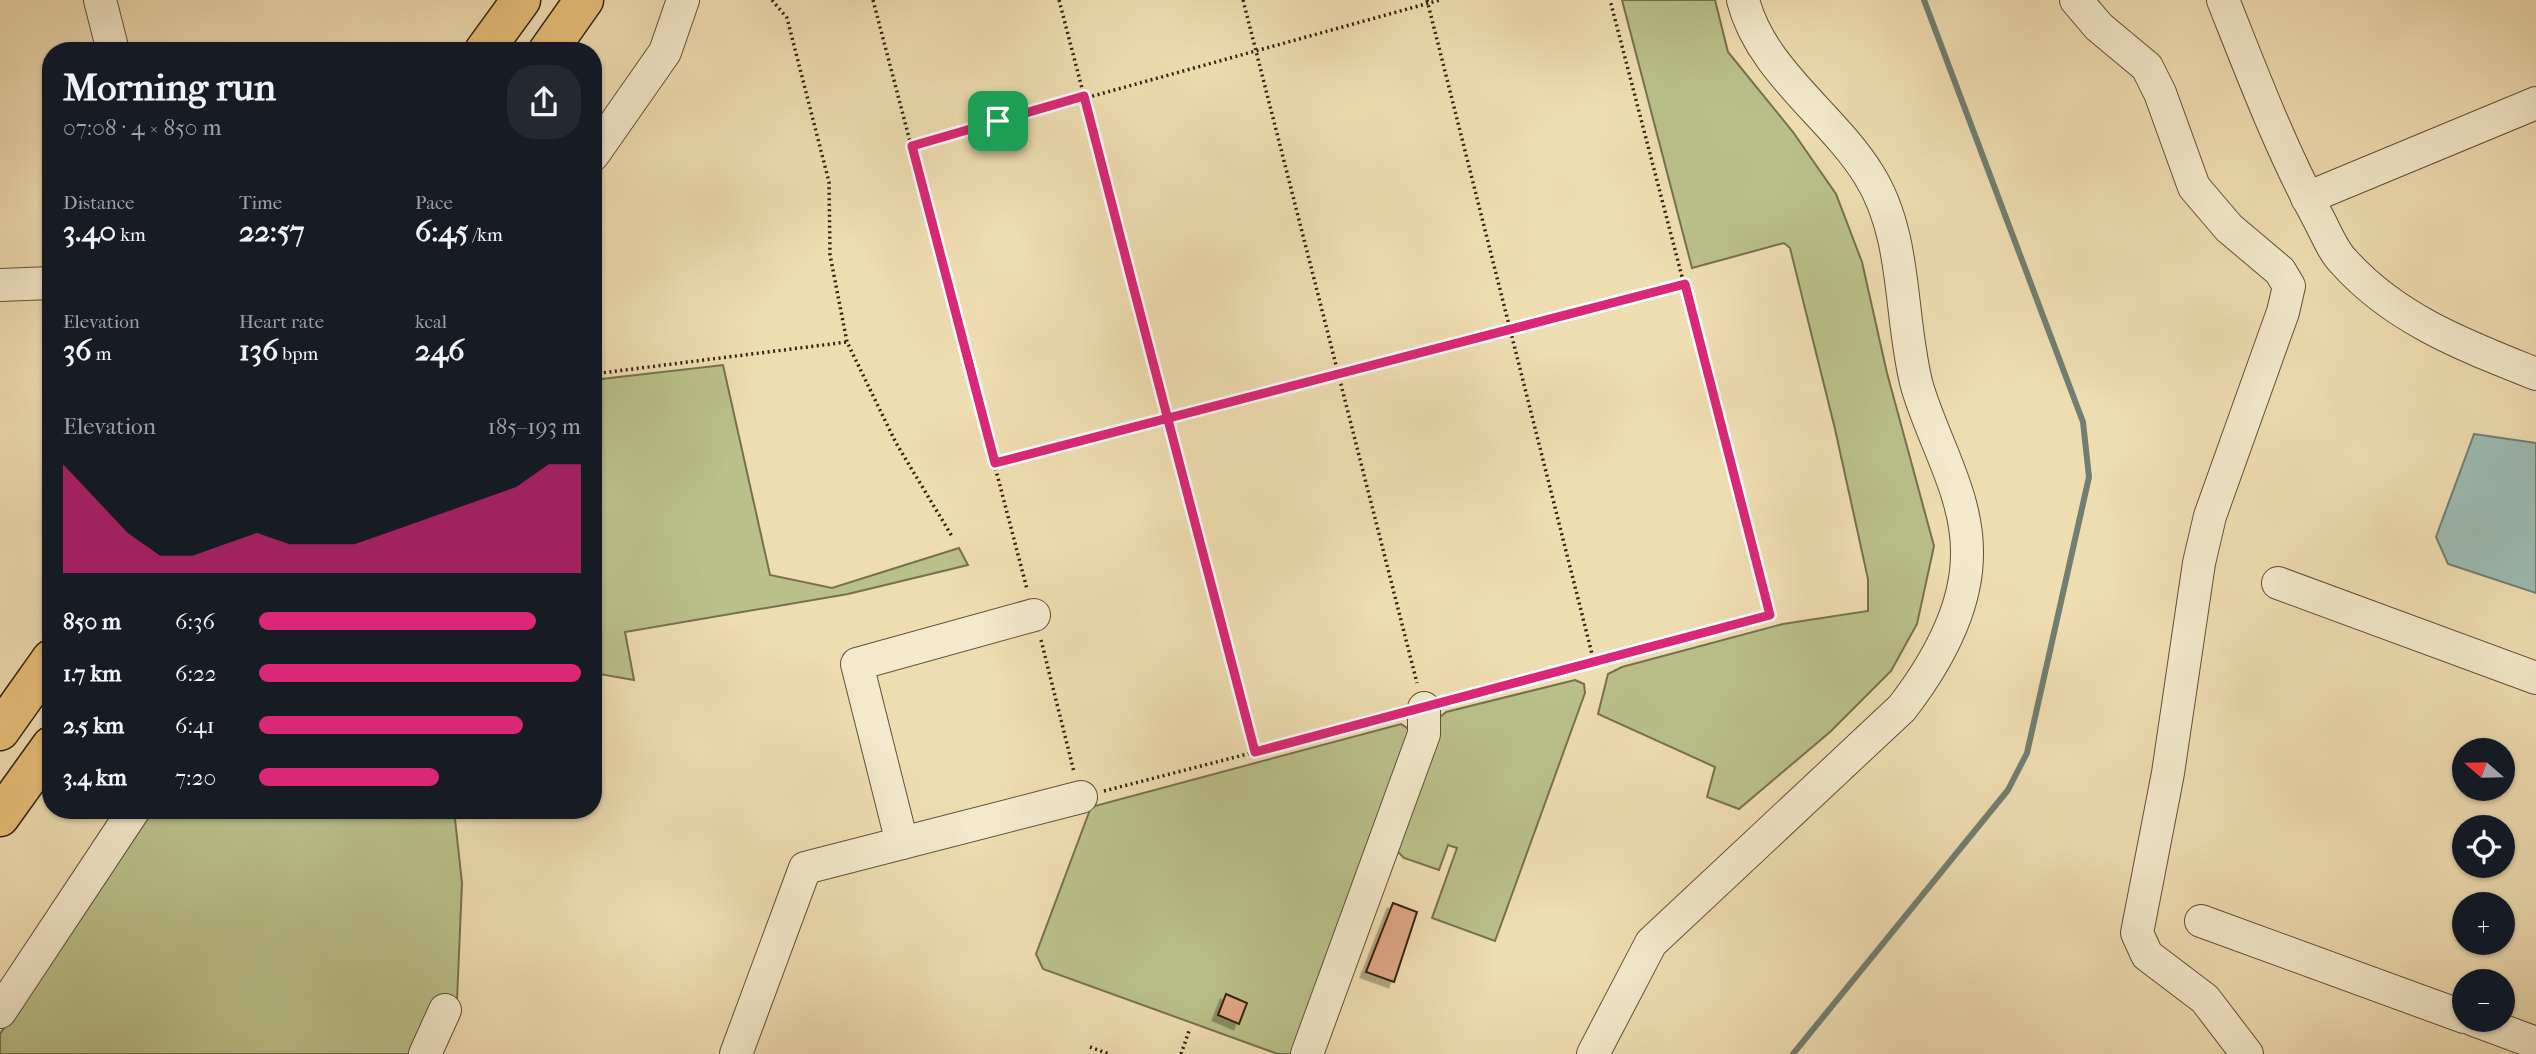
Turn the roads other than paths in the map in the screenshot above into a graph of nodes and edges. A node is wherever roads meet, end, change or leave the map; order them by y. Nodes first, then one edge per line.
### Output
1 (100, 0) edge
2 (521, 0) edge
3 (584, 0) edge
4 (1743, 0) edge
5 (2076, 0) edge
6 (2223, 0) edge
7 (679, 2) edge
8 (111, 42) edge
9 (491, 42) edge
10 (554, 42) edge
11 (2536, 103) edge
12 (602, 142) edge
13 (2307, 198) junction
14 (42, 283) edge
15 (0, 285) edge
16 (2536, 374) edge
17 (2278, 583) dead end
18 (1034, 615) dead end
19 (42, 672) edge
20 (2536, 678) edge
21 (1424, 708) road end
22 (0, 731) edge
23 (42, 759) edge
24 (1081, 797) road end
25 (0, 817) edge
26 (128, 819) edge
27 (902, 843) junction
28 (2201, 921) dead end
29 (445, 1010) dead end
30 (0, 1012) edge
31 (2452, 1013) edge
32 (2506, 1032) edge
33 (2536, 1043) edge
34 (425, 1054) edge
35 (736, 1054) edge
36 (1307, 1054) edge
37 (1593, 1054) edge
38 (2247, 1054) edge

1 - 8 street
2 - 9 highway
3 - 10 highway
4 - 37 street
5 - 38 street
6 - 13 street
7 - 12 street
11 - 13 street
13 - 16 street
14 - 15 street
17 - 20 street
18 - 27 street
19 - 22 highway
21 - 36 street
23 - 25 highway
24 - 27 street
26 - 30 street
27 - 35 street
28 - 31 street
29 - 34 street
32 - 33 street

